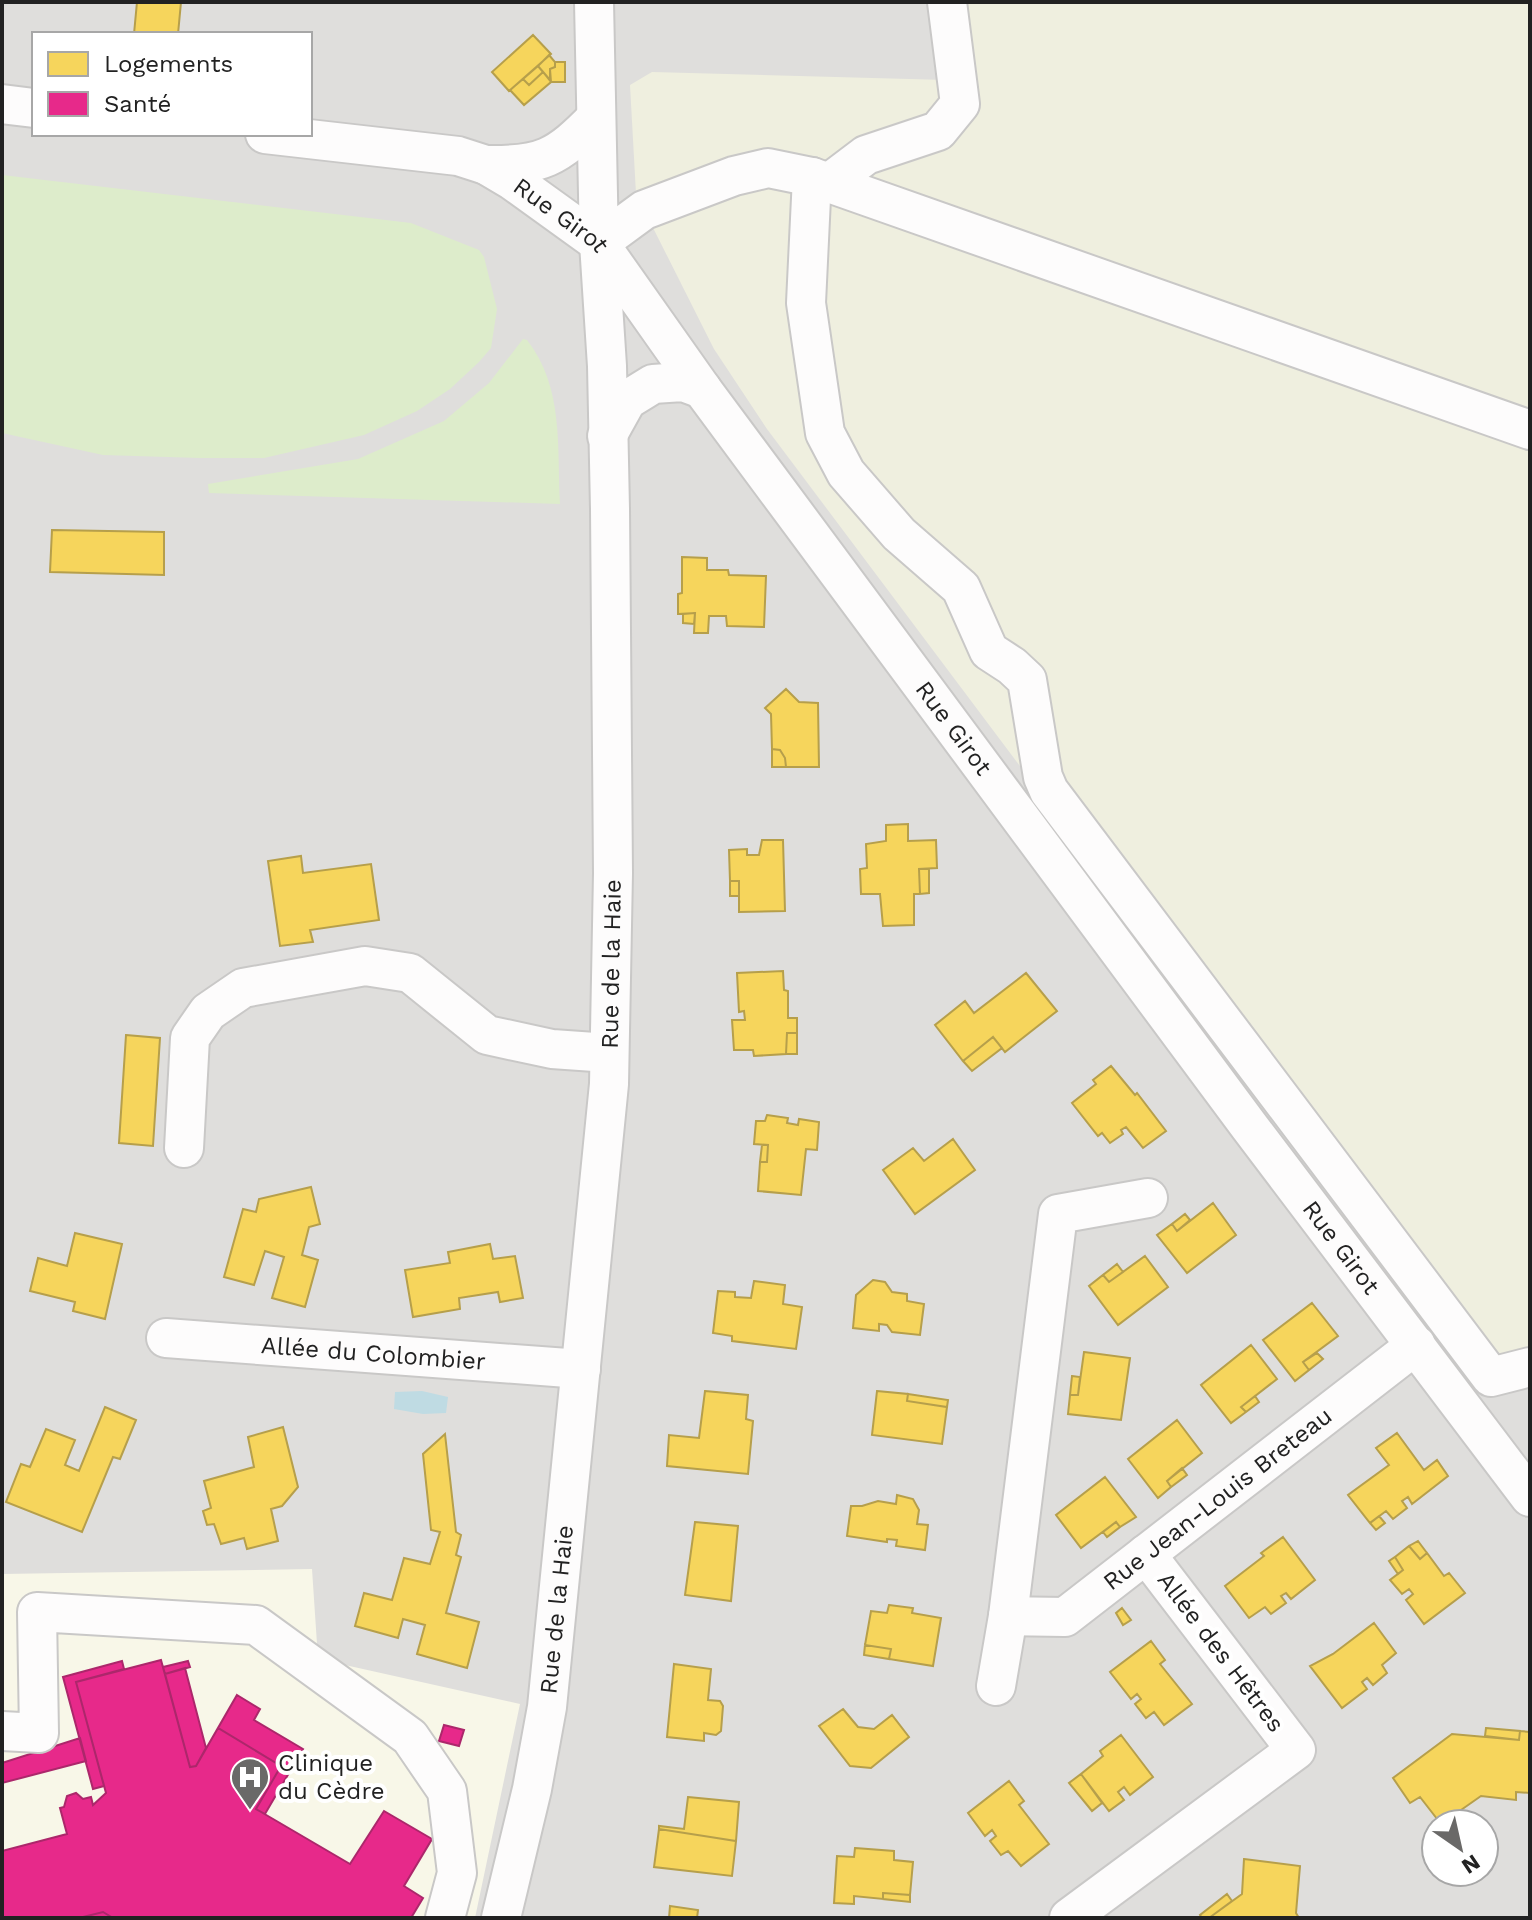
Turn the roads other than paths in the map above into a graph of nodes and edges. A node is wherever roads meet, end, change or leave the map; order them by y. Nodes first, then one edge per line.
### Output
1 (594, 2) edge
2 (947, 2) edge
3 (2, 104) edge
4 (32, 108) edge
5 (596, 118) junction
6 (283, 136) edge
7 (486, 165) junction
8 (820, 180) junction
9 (599, 243) junction
10 (702, 389) junction
11 (1530, 430) edge
12 (607, 436) junction
13 (609, 1053) junction
14 (184, 1148) dead end
15 (1148, 1198) dead end
16 (166, 1338) dead end
17 (1416, 1345) junction
18 (1530, 1367) edge
19 (581, 1369) junction
20 (1530, 1497) edge
21 (1146, 1554) junction
22 (1008, 1616) junction
23 (996, 1686) dead end
24 (2, 1731) edge
25 (445, 1918) edge
26 (501, 1918) edge
27 (1069, 1918) edge

1 - 5 street, Rue de la Haie
2 - 8 street
3 - 4 street
5 - 7 street
5 - 9 street, Rue de la Haie
6 - 7 street, Rue Girot
7 - 9 street, Rue Girot
8 - 9 street
8 - 11 street
8 - 18 street
9 - 10 street, Rue Girot
9 - 12 street, Rue de la Haie
10 - 12 street
10 - 17 street, Rue Girot
12 - 13 street, Rue de la Haie
13 - 14 street
13 - 19 street, Rue de la Haie
15 - 22 street
16 - 19 street, Allée du Colombier
17 - 20 street, Rue Girot
17 - 21 street, Rue Jean-Louis Breteau
19 - 26 street, Rue de la Haie
21 - 22 street, Rue Jean-Louis Breteau
21 - 27 street, Allée des Hêtres
22 - 23 street
24 - 25 street

